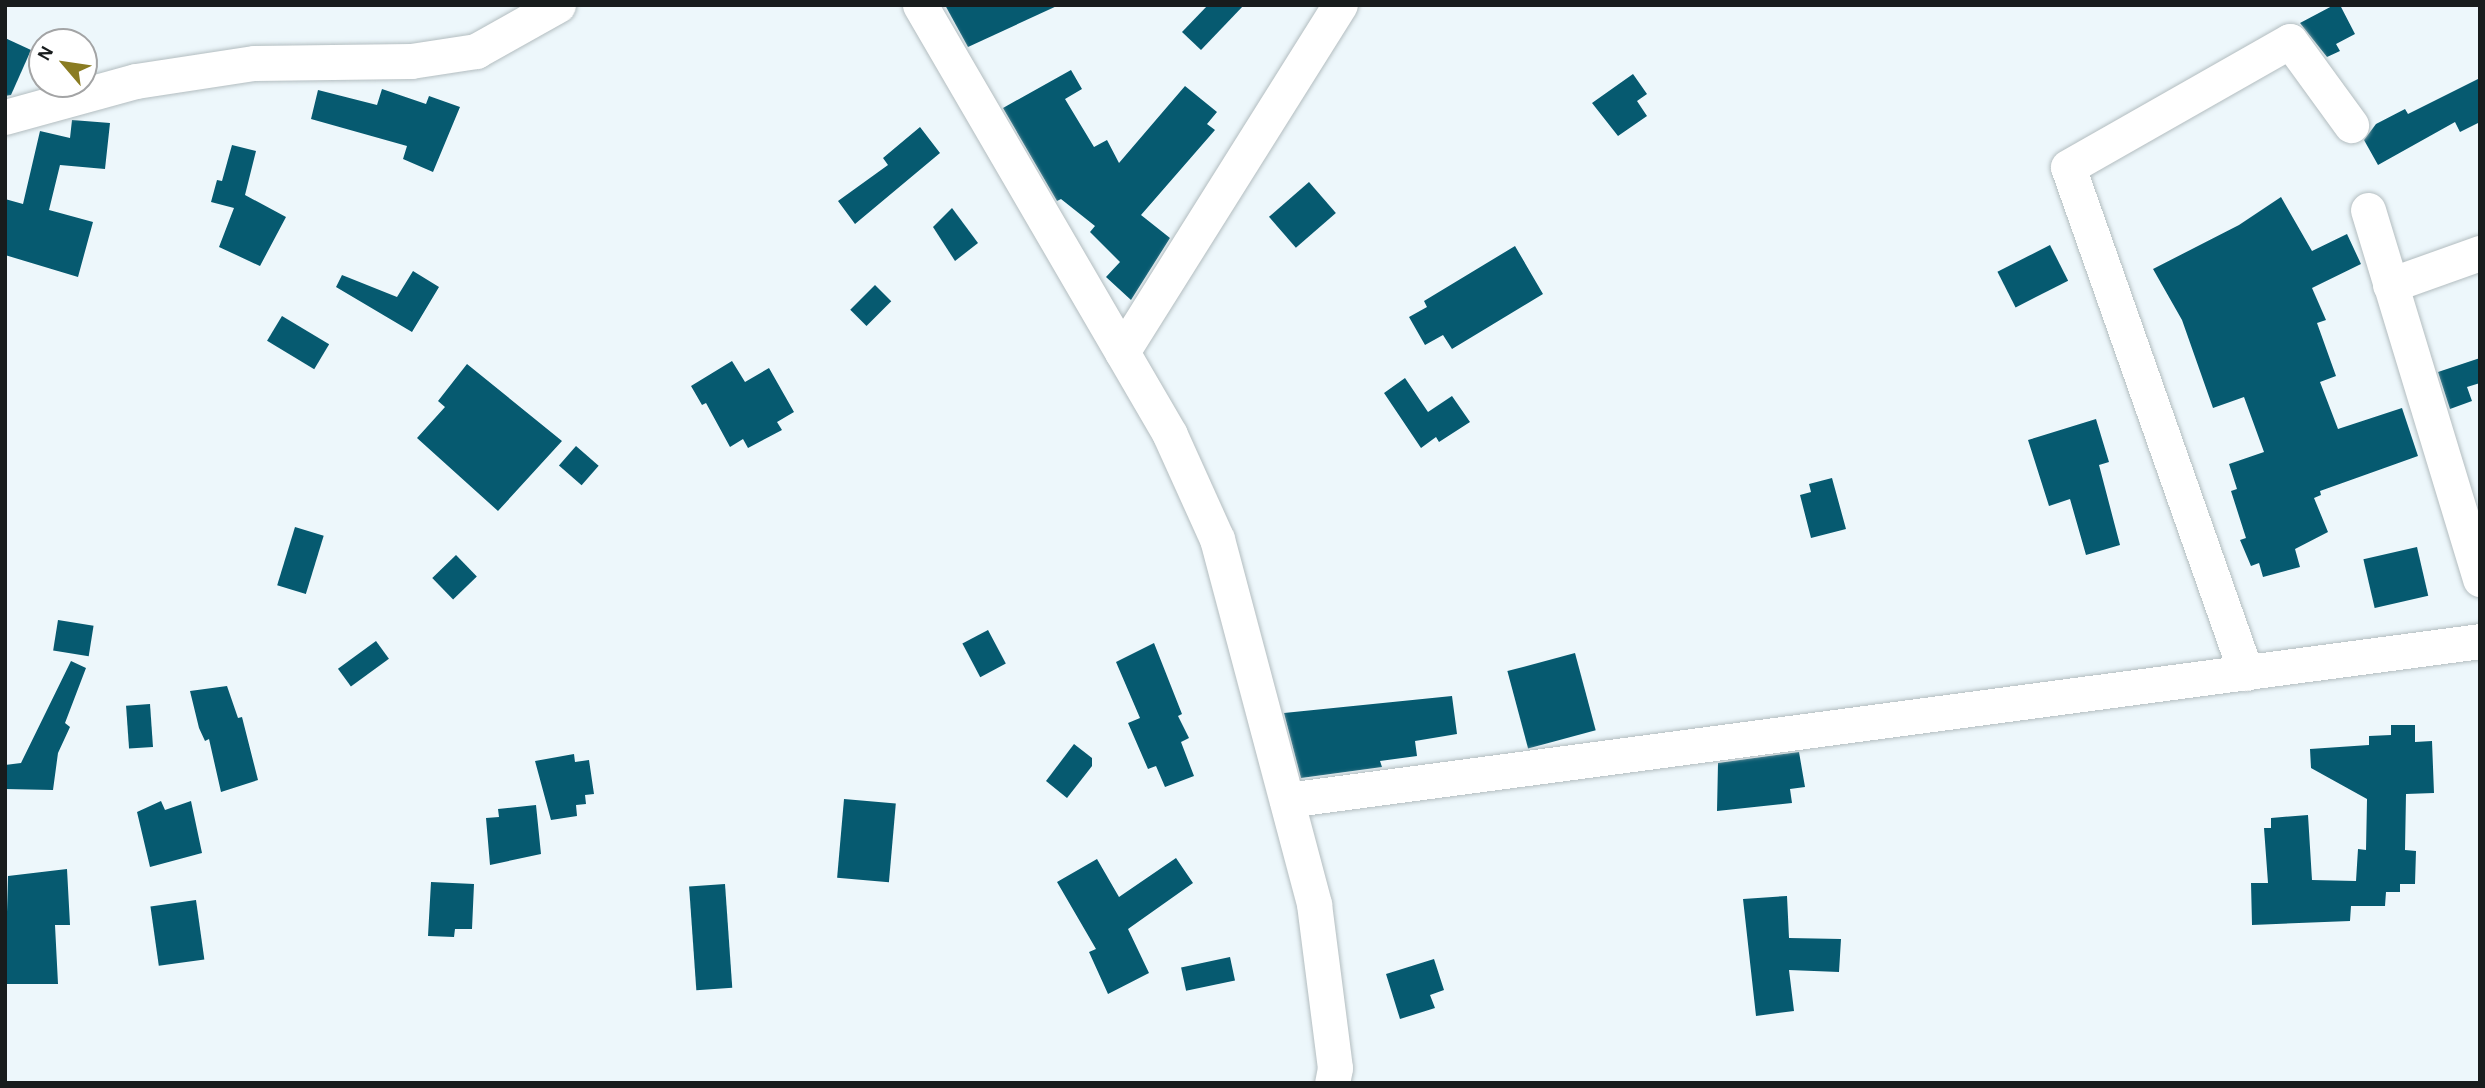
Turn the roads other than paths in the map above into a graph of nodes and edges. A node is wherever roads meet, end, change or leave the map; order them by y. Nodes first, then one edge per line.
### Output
1 (558, 5) edge
2 (920, 5) edge
3 (1340, 5) edge
4 (5, 117) edge
5 (2351, 125) dead end
6 (2368, 209) dead end
7 (2480, 253) edge
8 (2390, 285) junction
9 (1122, 352) junction
10 (2480, 579) edge
11 (2480, 641) edge
12 (2246, 673) junction
13 (1287, 800) junction
14 (1332, 1083) edge

1 - 4 street
2 - 9 street
3 - 9 street
5 - 12 street
6 - 8 street
7 - 8 street
8 - 10 street
9 - 13 street
11 - 12 street
12 - 13 street
13 - 14 street

